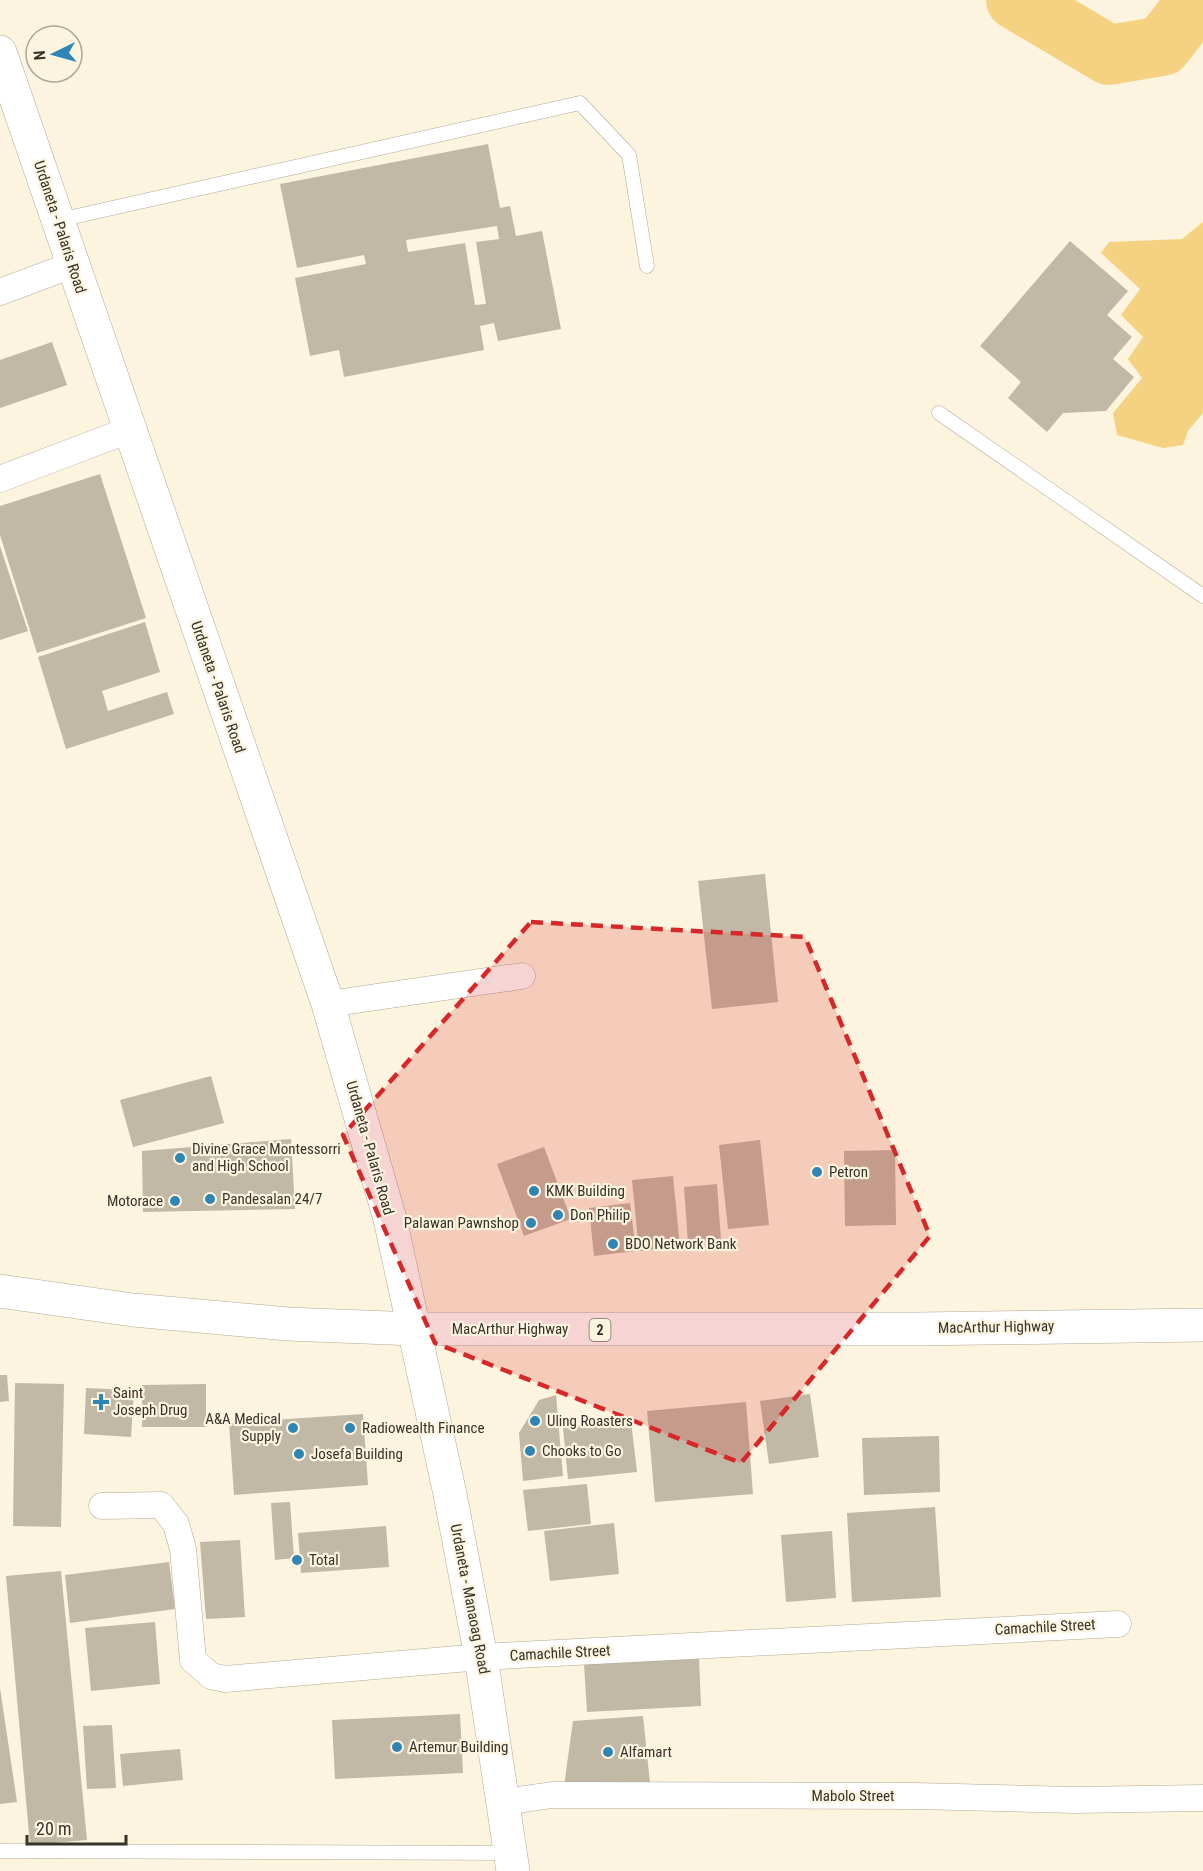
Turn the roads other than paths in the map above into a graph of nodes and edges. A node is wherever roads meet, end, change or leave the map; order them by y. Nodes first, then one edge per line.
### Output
1 (0, 51) edge
2 (59, 220) junction
3 (72, 265) junction
4 (647, 266) dead end
5 (0, 292) edge
6 (939, 413) dead end
7 (129, 430) junction
8 (0, 480) edge
9 (1203, 596) edge
10 (522, 976) dead end
11 (328, 1004) junction
12 (0, 1291) edge
13 (1203, 1325) edge
14 (415, 1329) junction
15 (102, 1506) dead end
16 (1118, 1624) dead end
17 (481, 1658) junction
18 (1203, 1798) edge
19 (503, 1802) junction
20 (0, 1851) edge
21 (512, 1862) edge

1 - 2 main road, Urdaneta - Palaris Road
2 - 3 main road, Urdaneta - Palaris Road
2 - 4 lane
3 - 5 street
3 - 7 main road, Urdaneta - Palaris Road
6 - 9 lane
7 - 8 street
7 - 11 main road, Urdaneta - Palaris Road
10 - 11 street
11 - 14 main road, Urdaneta - Palaris Road
12 - 14 main road, MacArthur Highway / 2
13 - 14 main road, MacArthur Highway / 2
14 - 17 main road, Urdaneta - Manaoag Road
15 - 17 street, Camachile Street
16 - 17 street, Camachile Street
17 - 19 main road, Urdaneta - Manaoag Road
18 - 19 street, Mabolo Street
19 - 21 main road, Urdaneta - Manaoag Road
20 - 21 lane

